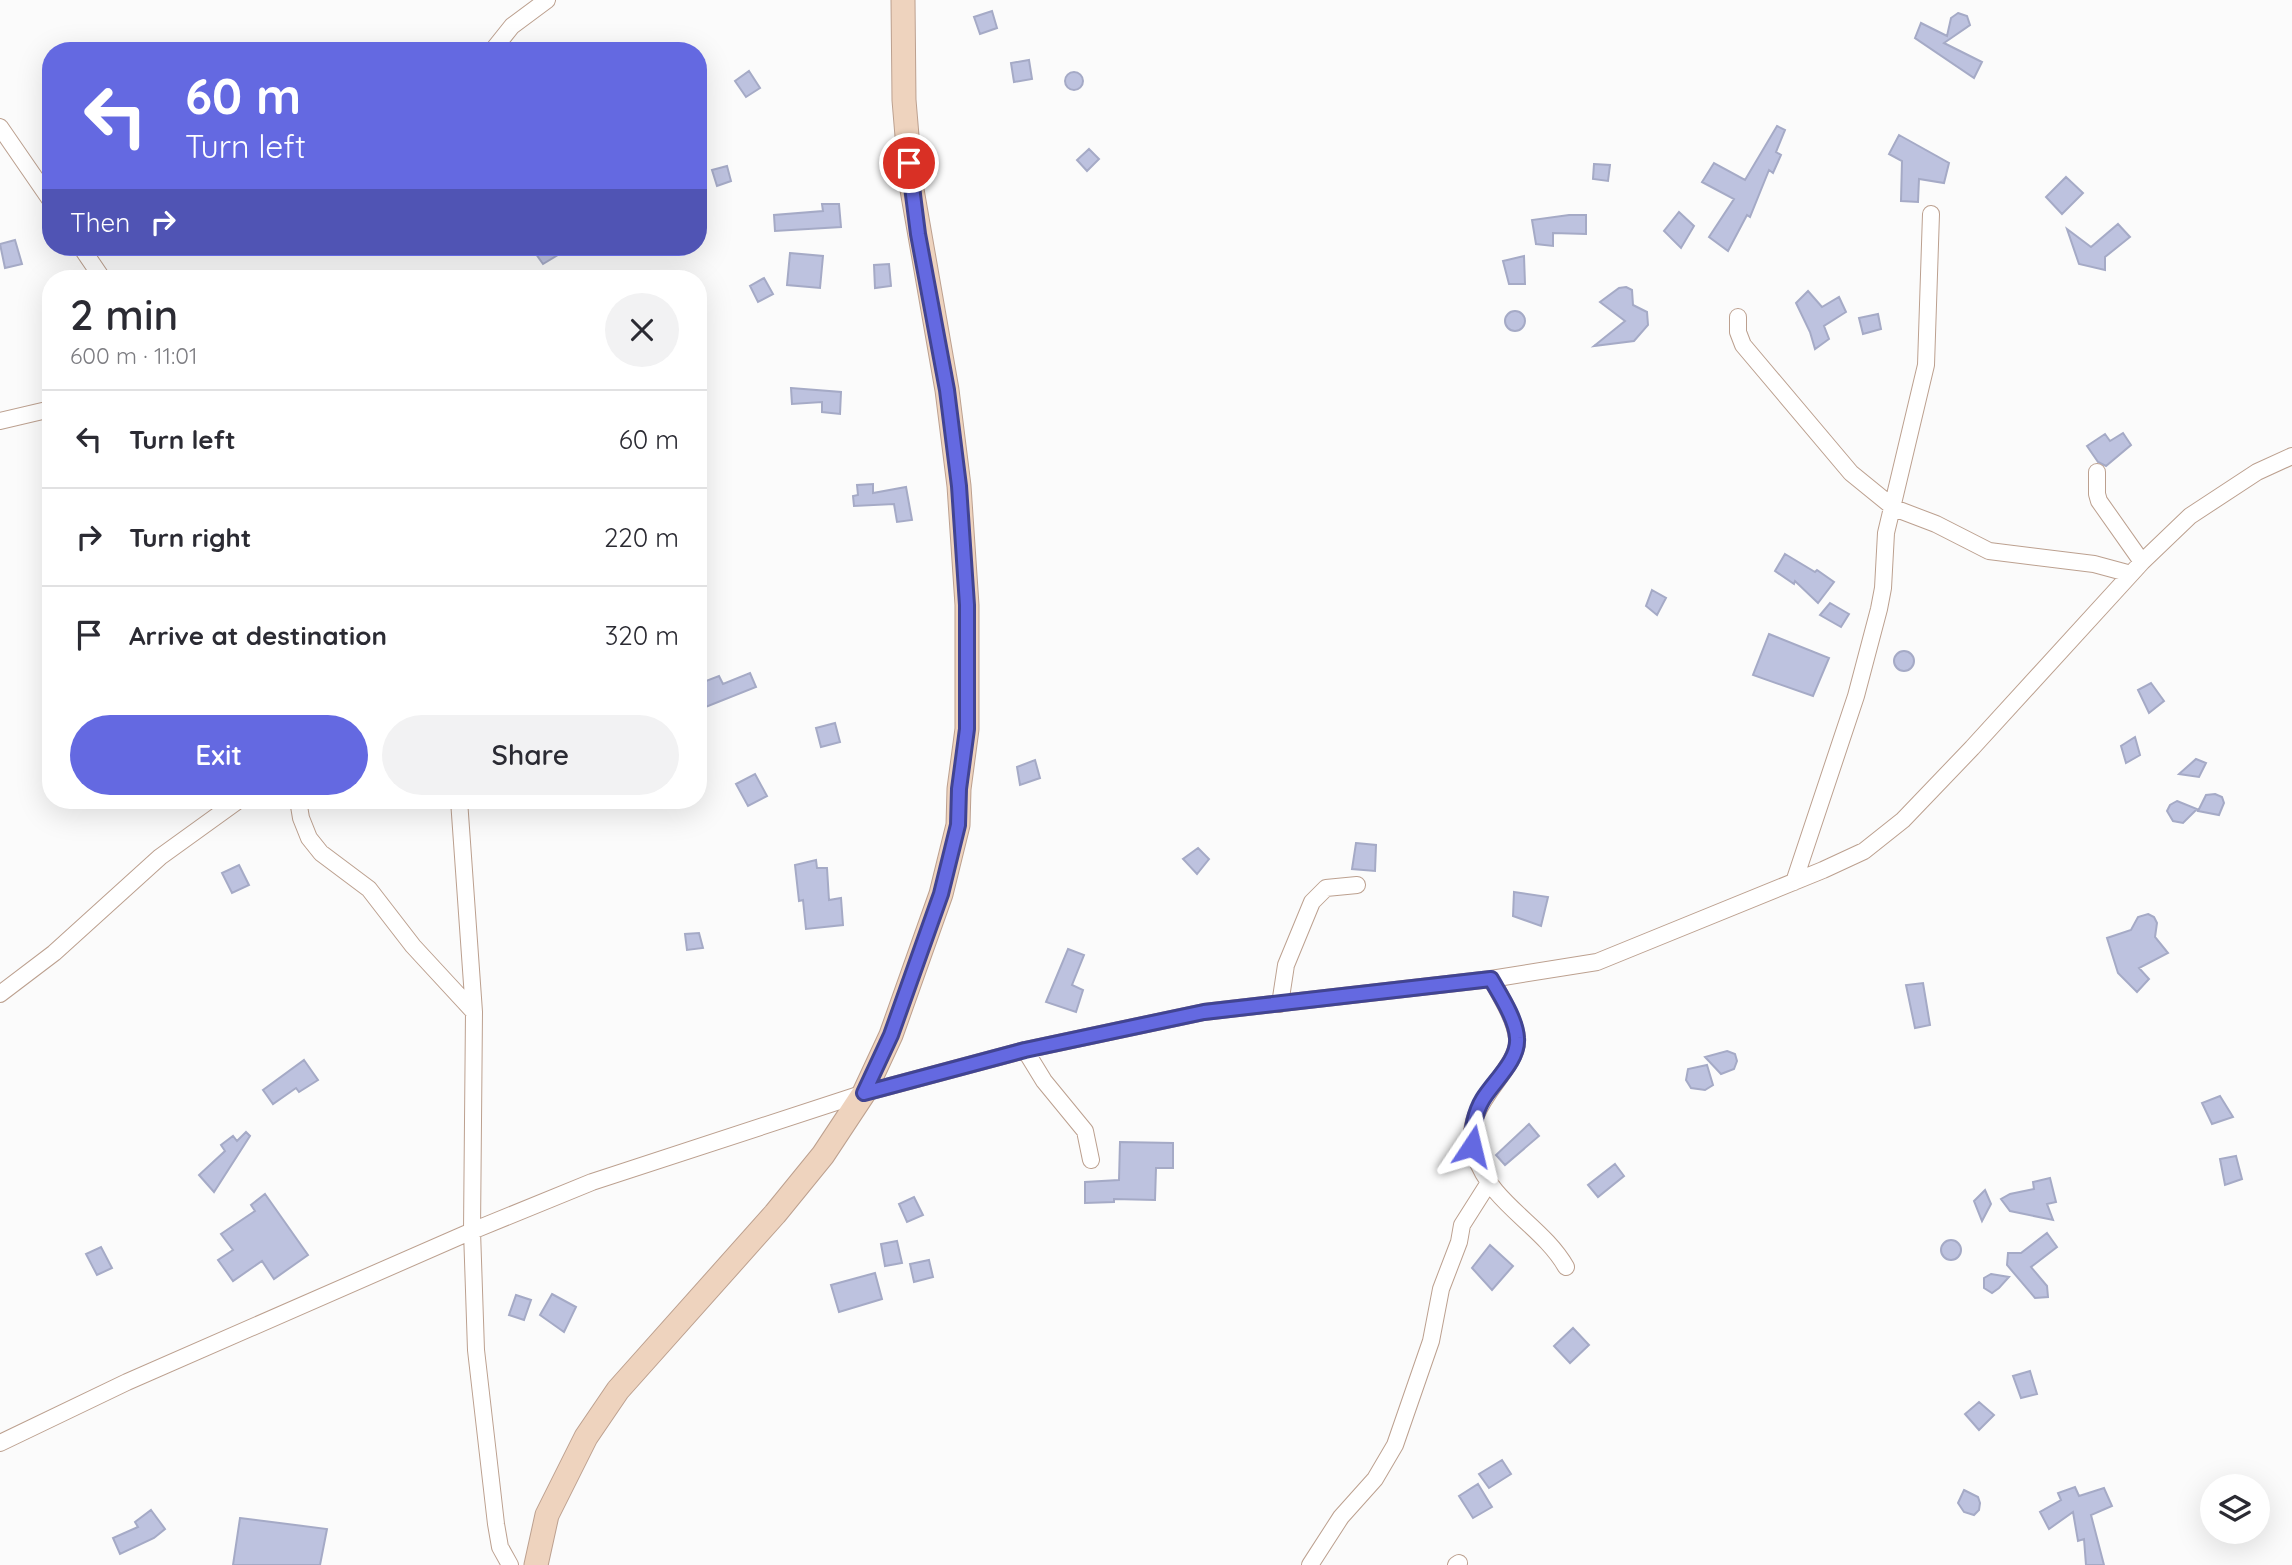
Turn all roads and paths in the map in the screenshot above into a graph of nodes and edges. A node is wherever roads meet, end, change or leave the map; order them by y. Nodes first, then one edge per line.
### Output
1 (547, 0) edge
2 (904, 0) edge
3 (499, 42) edge
4 (0, 127) edge
5 (42, 188) edge
6 (1931, 214) dead end
7 (1738, 317) dead end
8 (42, 411) edge
9 (0, 421) edge
10 (2292, 456) edge
11 (2097, 472) dead end
12 (1894, 508) junction
13 (2142, 562) junction
14 (2130, 574) junction
15 (227, 809) edge
16 (300, 809) edge
17 (460, 809) edge
18 (1794, 882) junction
19 (1357, 885) dead end
20 (1491, 979) junction
21 (0, 994) edge
22 (1280, 1004) junction
23 (474, 1012) junction
24 (1025, 1050) junction
25 (864, 1093) junction
26 (1091, 1160) dead end
27 (1488, 1184) junction
28 (472, 1231) junction
29 (1566, 1267) dead end
30 (0, 1443) edge
31 (510, 1565) edge
32 (536, 1565) edge
33 (1310, 1565) edge

1 - 3 street
2 - 25 street
4 - 5 street
6 - 12 street
7 - 12 street
8 - 9 street
10 - 13 street
11 - 13 street
12 - 14 street
12 - 18 street
13 - 14 street
14 - 18 street
15 - 21 street
16 - 23 street
17 - 23 street
18 - 20 street
19 - 22 street
20 - 22 street
20 - 27 street
22 - 24 street
23 - 28 street
24 - 25 street
24 - 26 street
25 - 28 street
25 - 32 street
27 - 29 street
27 - 33 street
28 - 30 street
28 - 31 street

